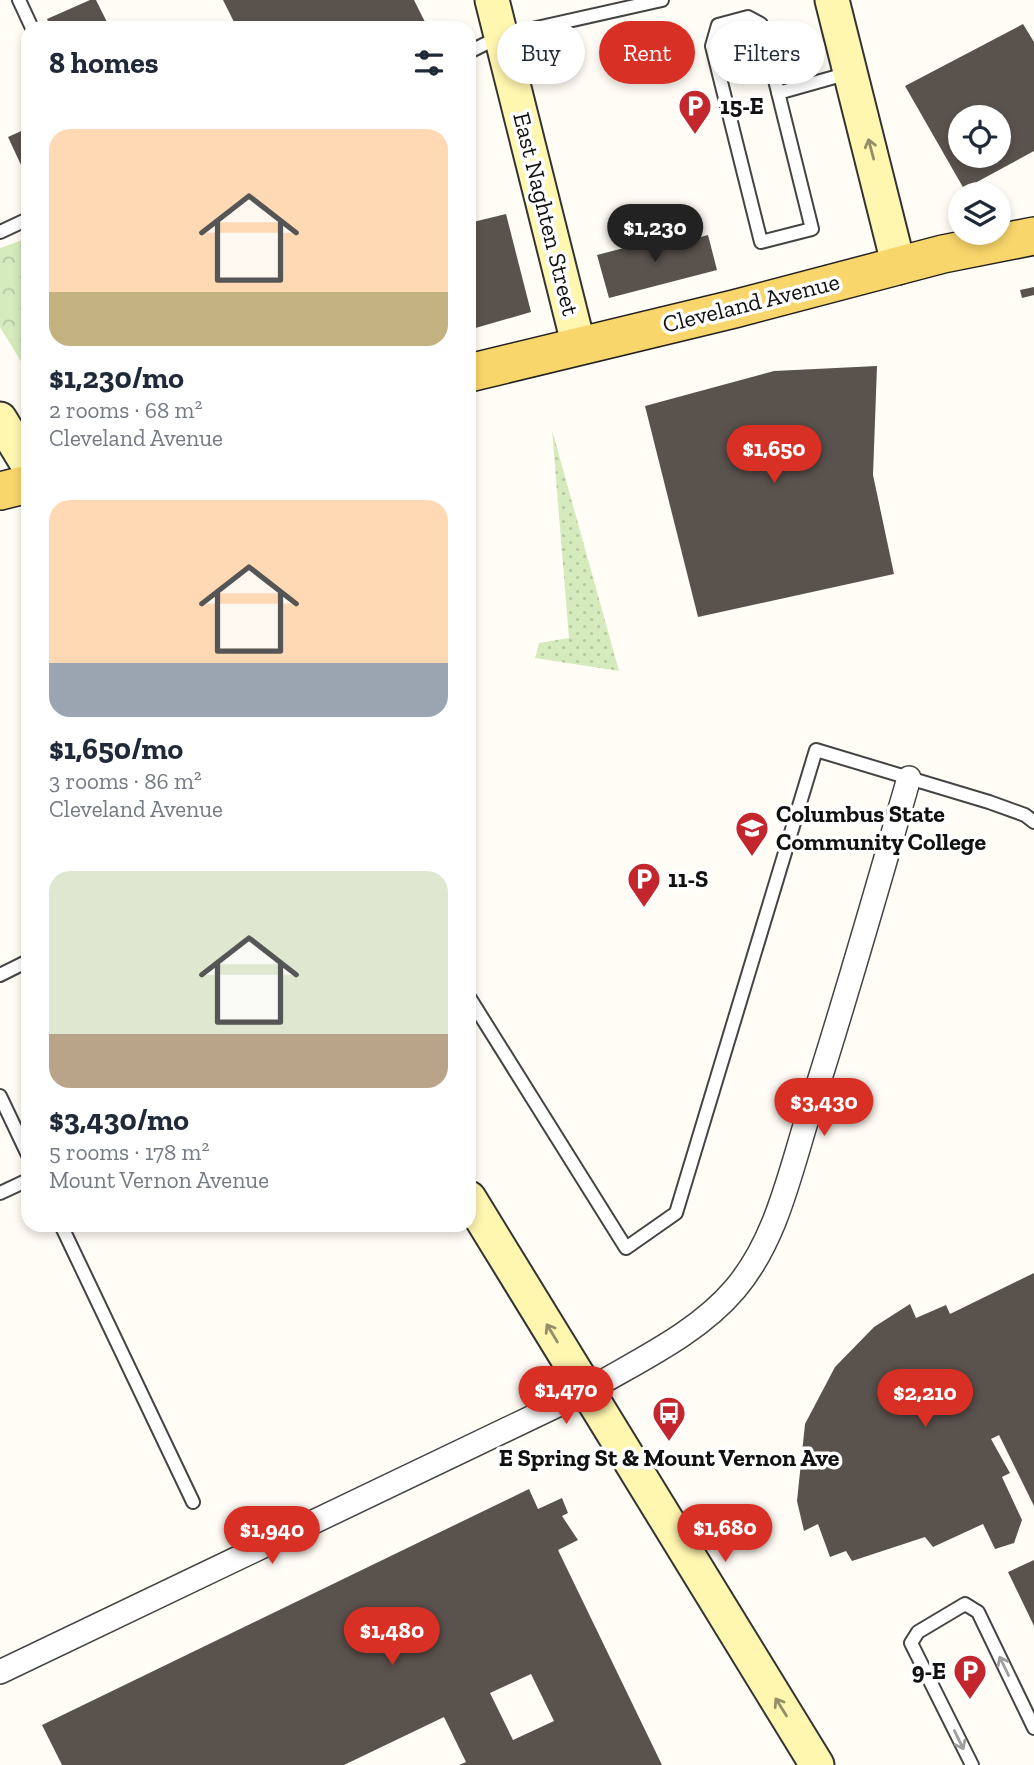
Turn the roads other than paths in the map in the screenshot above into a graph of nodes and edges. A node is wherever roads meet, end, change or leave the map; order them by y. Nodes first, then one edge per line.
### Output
1 (19, 0) edge
2 (492, 0) edge
3 (662, 0) edge
4 (832, 0) edge
5 (29, 21) edge
6 (497, 21) edge
7 (568, 21) edge
8 (497, 38) edge
9 (476, 48) edge
10 (851, 72) junction
11 (513, 84) edge
12 (778, 93) junction
13 (21, 222) edge
14 (0, 232) edge
15 (1034, 236) edge
16 (899, 267) junction
17 (579, 347) junction
18 (476, 371) edge
19 (0, 419) edge
20 (21, 454) edge
21 (21, 486) edge
22 (0, 491) edge
23 (909, 778) junction
24 (1034, 822) edge
25 (21, 964) edge
26 (0, 975) edge
27 (476, 1008) edge
28 (0, 1096) edge
29 (21, 1140) edge
30 (21, 1183) edge
31 (0, 1193) edge
32 (476, 1209) edge
33 (64, 1232) edge
34 (587, 1391) junction
35 (193, 1502) dead end
36 (0, 1672) edge
37 (1034, 1728) edge
38 (817, 1765) edge
39 (972, 1765) edge

1 - 5 lane
2 - 6 main road, East Naghten Street
3 - 7 lane
4 - 10 main road
8 - 9 lane
10 - 12 lane
16 -> 10 main road
11 - 17 main road, East Naghten Street
12 - 12 lane
13 - 14 lane
15 - 16 main road, Cleveland Avenue
16 - 17 main road, Cleveland Avenue
17 - 18 main road, Cleveland Avenue
19 - 20 main road
21 - 22 main road
23 - 24 lane
23 - 27 lane
23 - 34 street
25 - 26 lane
28 - 29 lane
30 - 31 lane
34 -> 32 main road
33 - 35 lane
34 - 36 street
38 -> 34 main road
37 -> 39 lane

